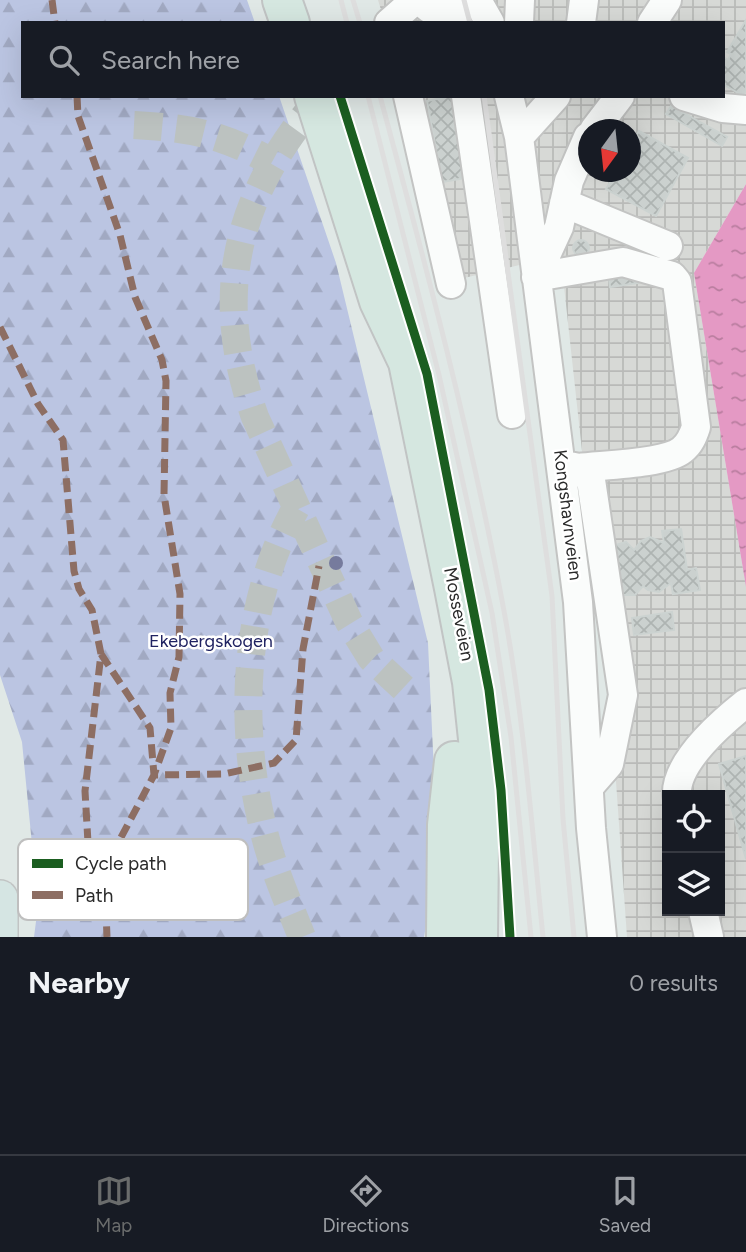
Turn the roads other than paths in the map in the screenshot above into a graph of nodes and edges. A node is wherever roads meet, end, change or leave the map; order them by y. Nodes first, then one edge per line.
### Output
1 (282, 0) edge
2 (421, 0) edge
3 (477, 0) edge
4 (520, 0) edge
5 (584, 0) edge
6 (667, 0) edge
7 (461, 12) edge
8 (289, 21) edge
9 (489, 21) edge
10 (519, 21) edge
11 (581, 21) edge
12 (653, 21) edge
13 (315, 98) edge
14 (408, 98) edge
15 (466, 98) edge
16 (509, 98) edge
17 (554, 98) edge
18 (618, 98) edge
19 (691, 98) edge
20 (746, 110) edge
21 (602, 119) edge
22 (519, 137) junction
23 (578, 161) edge
24 (564, 203) junction
25 (668, 246) dead end
26 (536, 277) junction
27 (451, 284) dead end
28 (512, 414) dead end
29 (570, 466) junction
30 (746, 703) edge
31 (467, 760) junction
32 (589, 787) junction
33 (677, 790) edge
34 (0, 898) edge
35 (704, 916) edge
36 (0, 937) edge
37 (446, 937) edge
38 (463, 937) edge
39 (478, 937) edge
40 (494, 937) edge
41 (602, 937) edge
42 (709, 937) edge

1 - 8 highway
2 - 7 lane
3 - 9 lane
4 - 10 lane
5 - 11 lane
6 - 12 lane
13 - 31 highway, Mosseveien
14 - 27 lane
15 - 28 lane
16 - 22 lane, Kongshavnveien
17 - 22 lane
18 - 21 lane
19 - 20 lane
22 - 26 lane, Kongshavnveien
23 - 24 lane
24 - 25 lane
24 - 26 lane
26 - 29 lane, Kongshavnveien
26 - 29 lane
29 - 32 lane, Kongshavnveien
29 - 32 lane
30 - 33 lane
31 - 37 highway
31 - 38 highway, Mosseveien
31 - 39 highway, Mosseveien
31 - 40 highway
32 - 41 lane, Kongshavnveien
34 - 36 main road
35 - 42 lane

